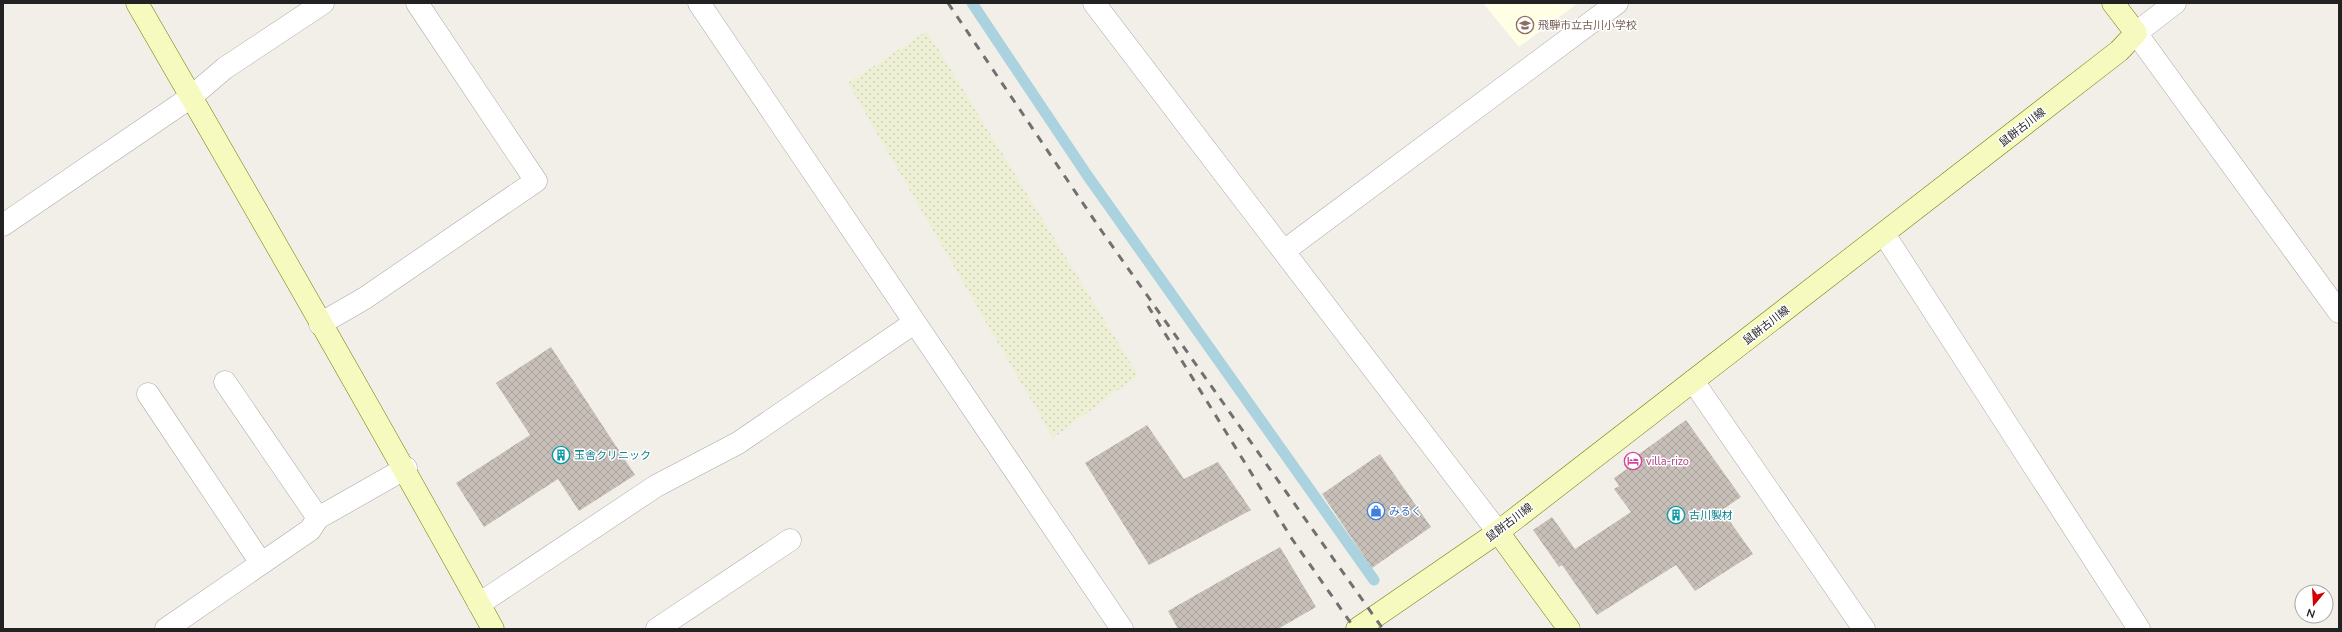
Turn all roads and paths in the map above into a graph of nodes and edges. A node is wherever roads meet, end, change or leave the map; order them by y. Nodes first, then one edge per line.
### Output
1 (137, 3) edge
2 (323, 3) edge
3 (417, 3) edge
4 (699, 3) edge
5 (1094, 3) edge
6 (1617, 3) edge
7 (2113, 3) edge
8 (2175, 3) edge
9 (2136, 33) junction
10 (191, 97) junction
11 (3, 225) edge
12 (1884, 234) junction
13 (1284, 251) junction
14 (2339, 312) edge
15 (914, 323) junction
16 (320, 324) junction
17 (1693, 381) junction
18 (225, 382) dead end
19 (148, 394) dead end
20 (406, 468) junction
21 (318, 518) junction
22 (1498, 532) junction
23 (790, 540) dead end
24 (261, 563) junction
25 (479, 604) junction
26 (166, 629) edge
27 (493, 629) edge
28 (657, 629) edge
29 (1122, 629) edge
30 (1357, 629) edge
31 (1569, 629) edge
32 (1864, 629) edge
33 (2139, 629) edge

1 - 10 main road
2 - 10 street
3 - 16 street
4 - 15 street
5 - 13 street
6 - 13 street
7 - 9 main road
8 - 9 street
9 - 12 main road, 鼠餅古川線
9 - 14 street
10 - 11 street
10 - 16 main road
12 - 17 main road, 鼠餅古川線
12 - 33 street
13 - 22 street
15 - 25 street
15 - 29 street
16 - 20 main road
17 - 22 main road, 鼠餅古川線
17 - 32 street
18 - 21 street
19 - 24 street
20 - 21 street
20 - 25 main road
21 - 24 street
22 - 30 main road, 鼠餅古川線
22 - 31 main road
23 - 28 street
24 - 26 street
25 - 27 main road

